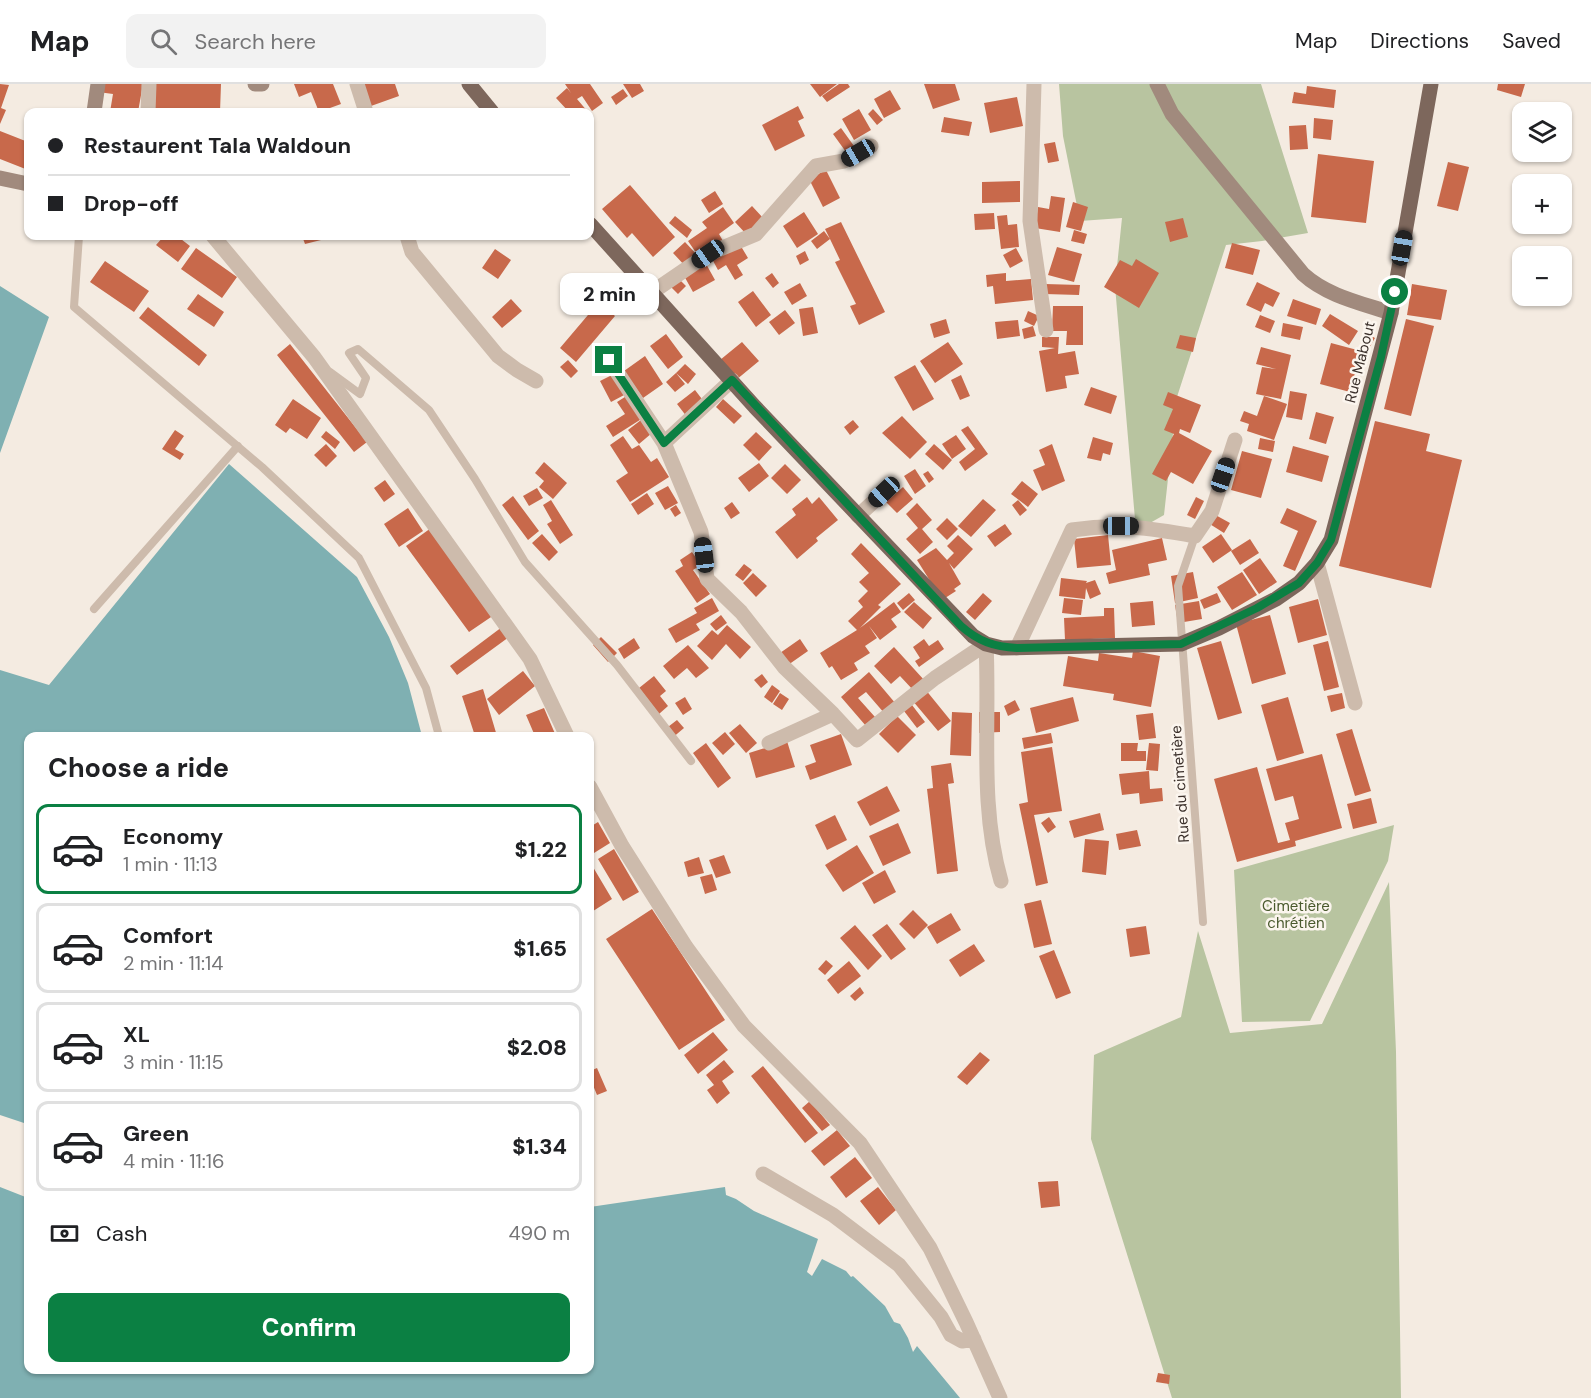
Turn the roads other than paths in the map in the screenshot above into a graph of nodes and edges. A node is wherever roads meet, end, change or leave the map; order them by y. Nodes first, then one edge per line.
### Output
1 (98, 84) edge
2 (149, 84) edge
3 (255, 84) edge
4 (262, 84) edge
5 (357, 84) edge
6 (470, 84) edge
7 (1034, 84) edge
8 (1157, 84) edge
9 (1431, 84) edge
10 (95, 108) edge
11 (148, 108) edge
12 (365, 108) edge
13 (489, 108) edge
14 (871, 146) dead end
15 (0, 178) edge
16 (24, 183) edge
17 (594, 229) edge
18 (79, 240) edge
19 (216, 240) edge
20 (408, 240) edge
21 (651, 293) junction
22 (1391, 313) junction
23 (1046, 330) dead end
24 (314, 357) junction
25 (609, 360) dead end
26 (732, 380) junction
27 (536, 381) dead end
28 (1235, 440) dead end
29 (664, 443) junction
30 (237, 446) junction
31 (884, 492) dead end
32 (858, 516) junction
33 (1195, 536) junction
34 (1317, 563) junction
35 (94, 609) dead end
36 (986, 644) junction
37 (1181, 644) junction
38 (1017, 648) junction
39 (1355, 703) dead end
40 (833, 714) junction
41 (438, 732) edge
42 (565, 732) edge
43 (769, 743) dead end
44 (691, 761) dead end
45 (594, 795) edge
46 (1000, 882) dead end
47 (1203, 922) dead end
48 (763, 1174) dead end
49 (974, 1339) junction
50 (1000, 1398) edge

1 - 10 street
2 - 11 street
3 - 4 street
5 - 12 street
6 - 13 main road
7 - 23 street
8 - 22 street
9 - 22 main road, Rue Mabout
14 - 21 street
15 - 16 street
17 - 21 main road
18 - 30 lane
19 - 24 street
20 - 27 street
21 - 26 main road
22 - 34 main road, Rue Mabout
24 - 42 street
24 - 44 lane
25 - 29 street
26 - 29 street
26 - 32 main road
28 - 33 street
29 - 40 street
30 - 35 lane
30 - 41 lane
31 - 32 street
32 - 36 main road
33 - 37 lane, Rue du cimetière
33 - 38 street
34 - 37 main road, Rue Mabout
34 - 39 street
36 - 38 main road
36 - 40 street
36 - 46 street
37 - 38 main road
37 - 47 lane, Rue du cimetière
40 - 43 street
45 - 49 street
48 - 49 street
49 - 50 street

